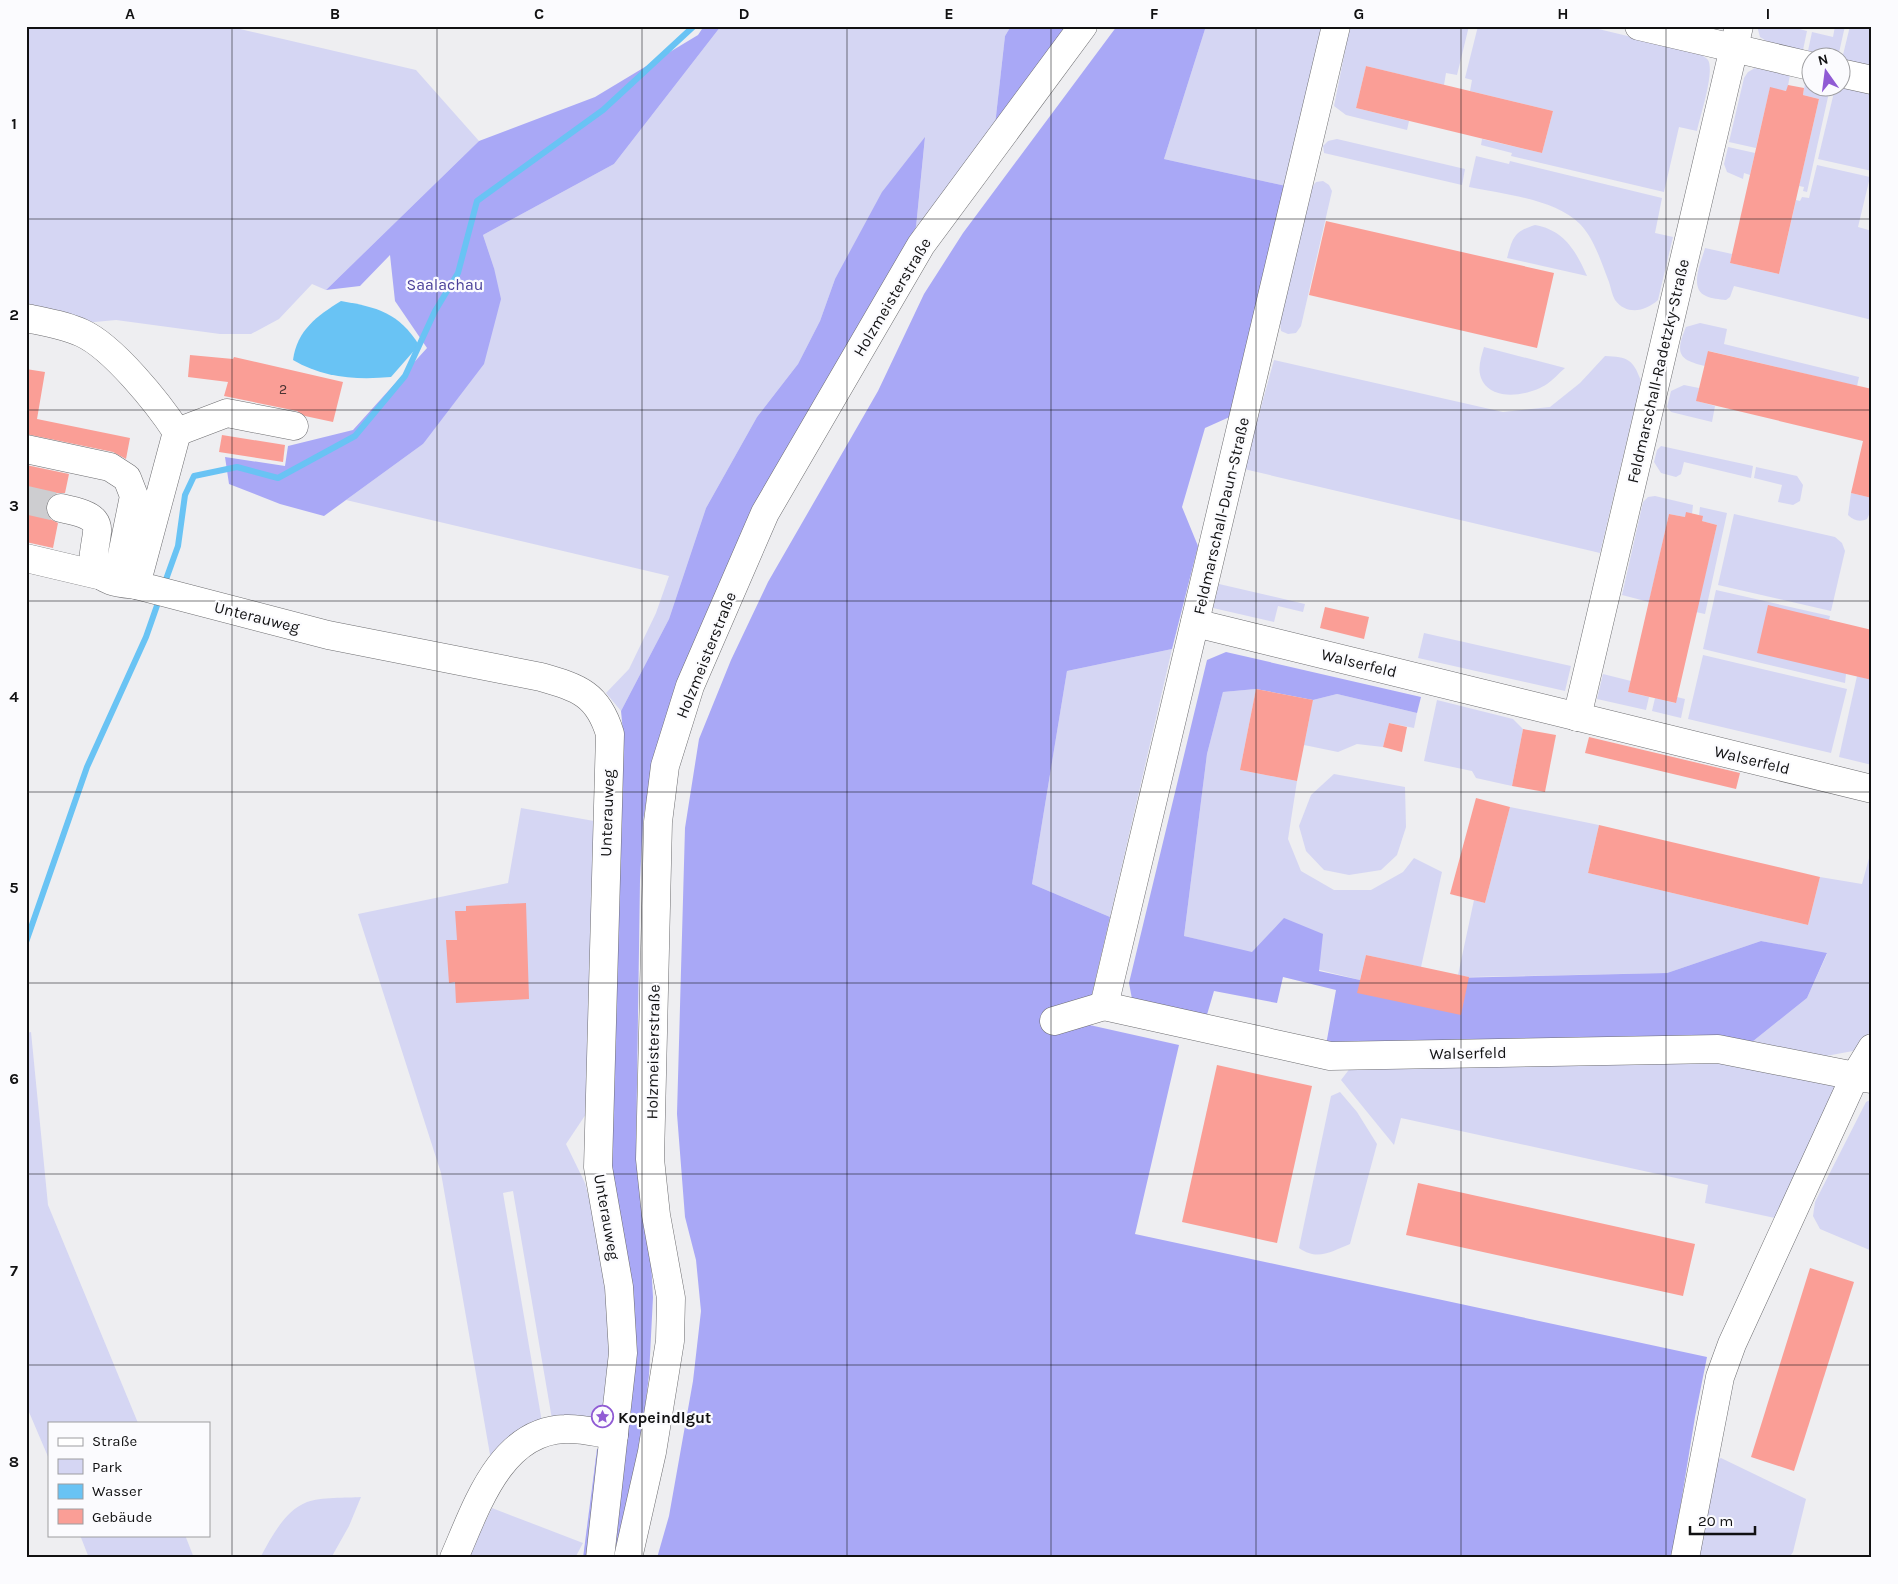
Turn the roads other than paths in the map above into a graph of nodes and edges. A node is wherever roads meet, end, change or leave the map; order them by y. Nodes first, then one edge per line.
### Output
1 (1083, 26) edge
2 (1336, 26) edge
3 (1639, 26) edge
4 (1736, 37) edge
5 (1800, 62) edge
6 (1850, 75) edge
7 (1872, 80) edge
8 (26, 318) edge
9 (294, 426) dead end
10 (177, 432) junction
11 (26, 449) edge
12 (61, 508) tunnel mouth
13 (26, 558) edge
14 (98, 575) junction
15 (142, 586) junction
16 (1195, 623) junction
17 (1577, 717) junction
18 (1872, 789) edge
19 (1104, 1006) junction
20 (1054, 1021) dead end
21 (1872, 1048) edge
22 (1863, 1078) edge
23 (614, 1435) junction
24 (454, 1558) edge
25 (600, 1558) edge
26 (628, 1558) edge
27 (1685, 1558) edge

1 - 26 street, Holzmeisterstraße
2 - 16 street, Feldmarschall-Daun-Straße
3 - 4 street
4 - 5 street
4 - 17 street, Feldmarschall-Radetzky-Straße
6 - 7 street
8 - 10 street
9 - 10 street
10 - 15 street
11 - 15 street
12 - 14 street
13 - 14 street, Unterauweg
14 - 15 street, Unterauweg
15 - 23 street, Unterauweg
16 - 17 street, Walserfeld
16 - 19 street, Feldmarschall-Daun-Straße
17 - 18 street, Walserfeld
19 - 20 street, Walserfeld
19 - 22 street, Walserfeld
21 - 22 street
22 - 27 street
23 - 24 street
23 - 25 street, Unterauweg

